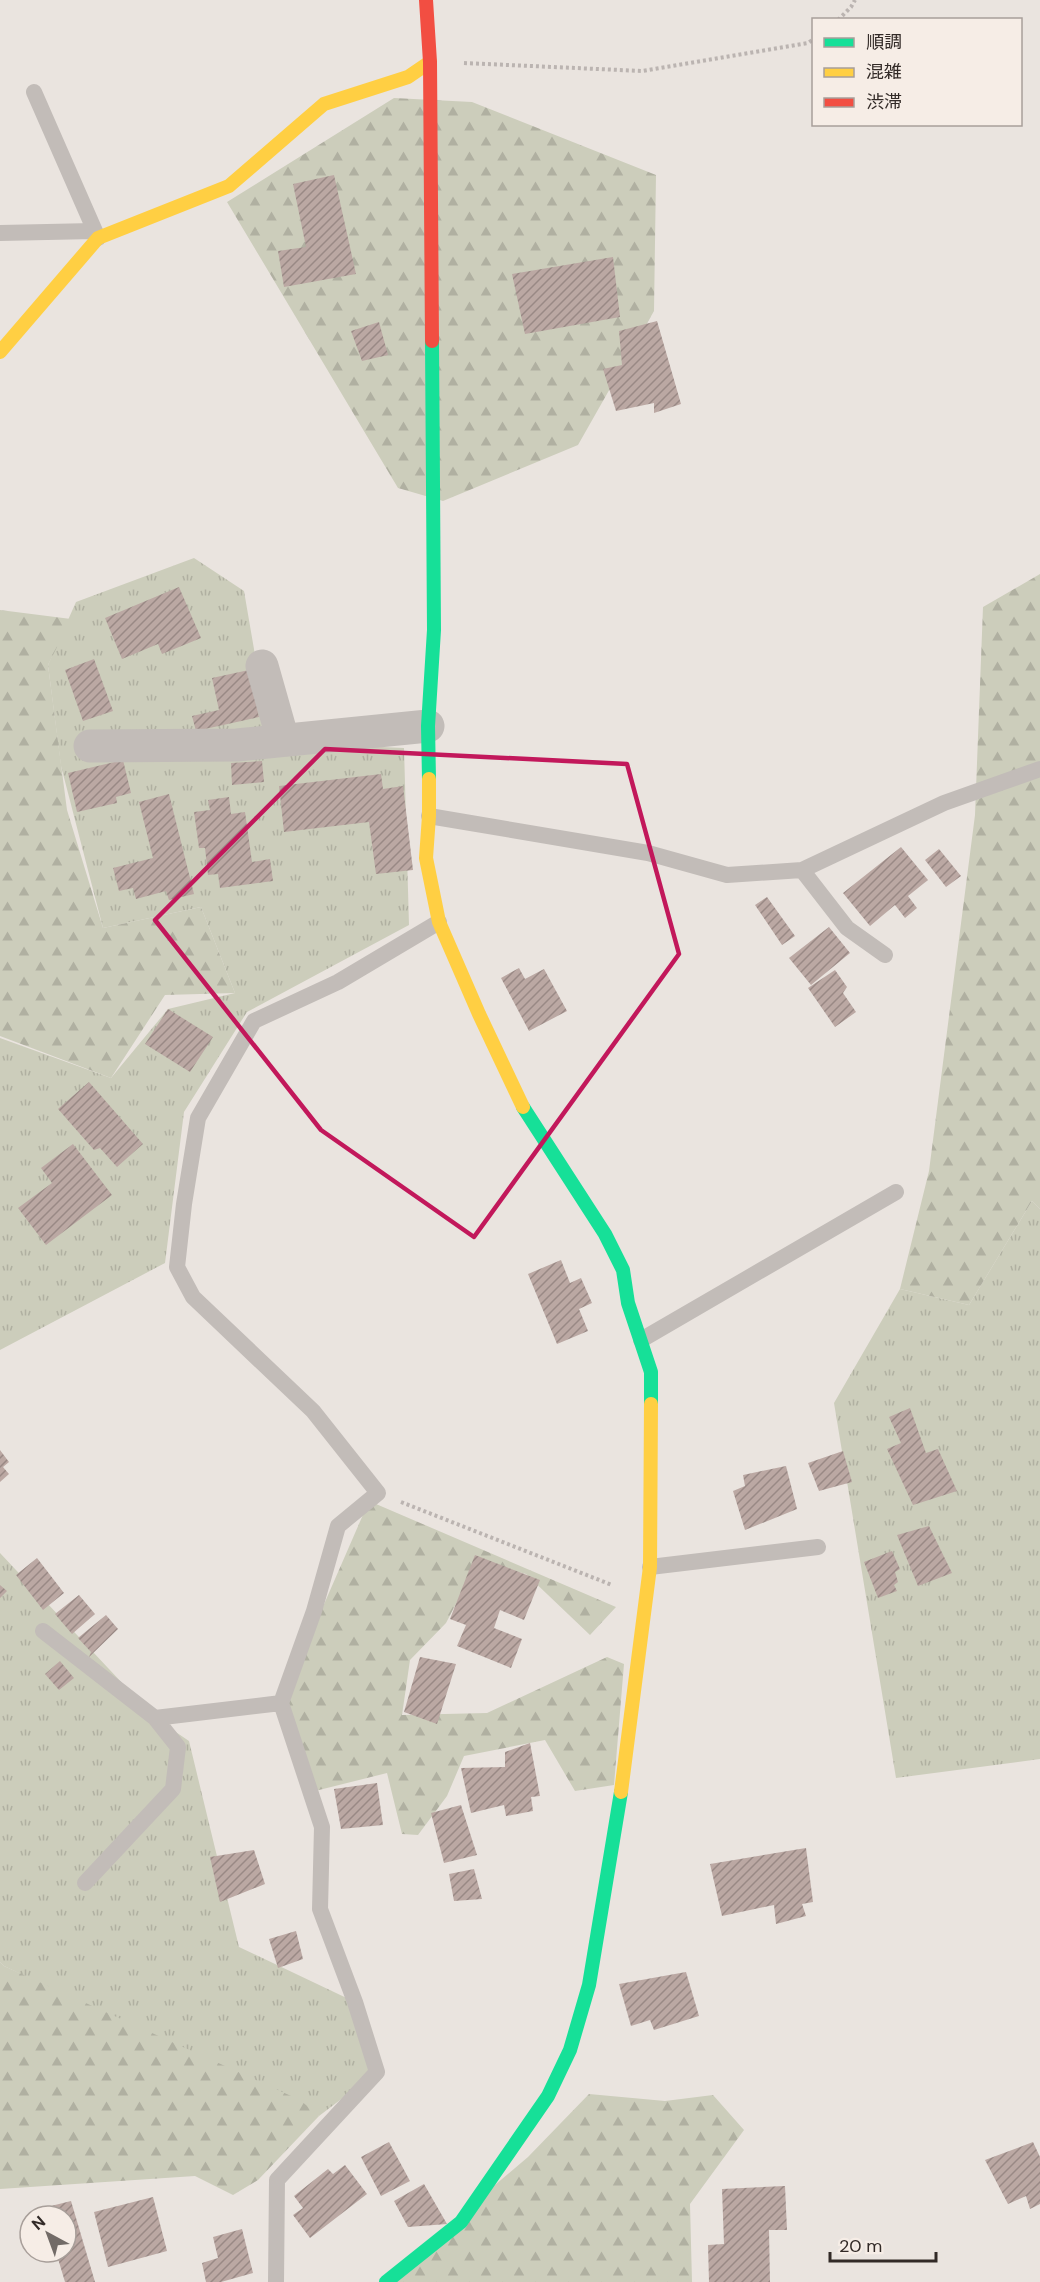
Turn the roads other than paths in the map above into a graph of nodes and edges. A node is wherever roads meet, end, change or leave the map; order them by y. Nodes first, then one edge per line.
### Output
1 (426, 0) edge
2 (430, 62) junction
3 (34, 92) dead end
4 (0, 233) edge
5 (96, 235) junction
6 (0, 352) edge
7 (261, 666) dead end
8 (428, 726) junction
9 (283, 740) junction
10 (90, 746) dead end
11 (1040, 769) edge
12 (429, 816) junction
13 (802, 870) junction
14 (439, 922) junction
15 (885, 955) dead end
16 (896, 1192) dead end
17 (641, 1340) junction
18 (818, 1547) dead end
19 (650, 1568) junction
20 (43, 1631) dead end
21 (281, 1703) junction
22 (155, 1718) junction
23 (85, 1882) dead end
24 (276, 2282) edge
25 (386, 2282) edge

1 - 2 street
2 - 5 street
2 - 8 street
3 - 5 lane
4 - 5 lane
5 - 6 street
7 - 9 street
8 - 9 street
8 - 12 street
9 - 10 street
11 - 13 lane
12 - 13 lane
12 - 14 street
13 - 15 lane
14 - 17 street
14 - 21 lane
16 - 17 lane
17 - 19 street
18 - 19 lane
19 - 25 street
20 - 22 lane
21 - 22 lane
21 - 24 lane
22 - 23 lane

